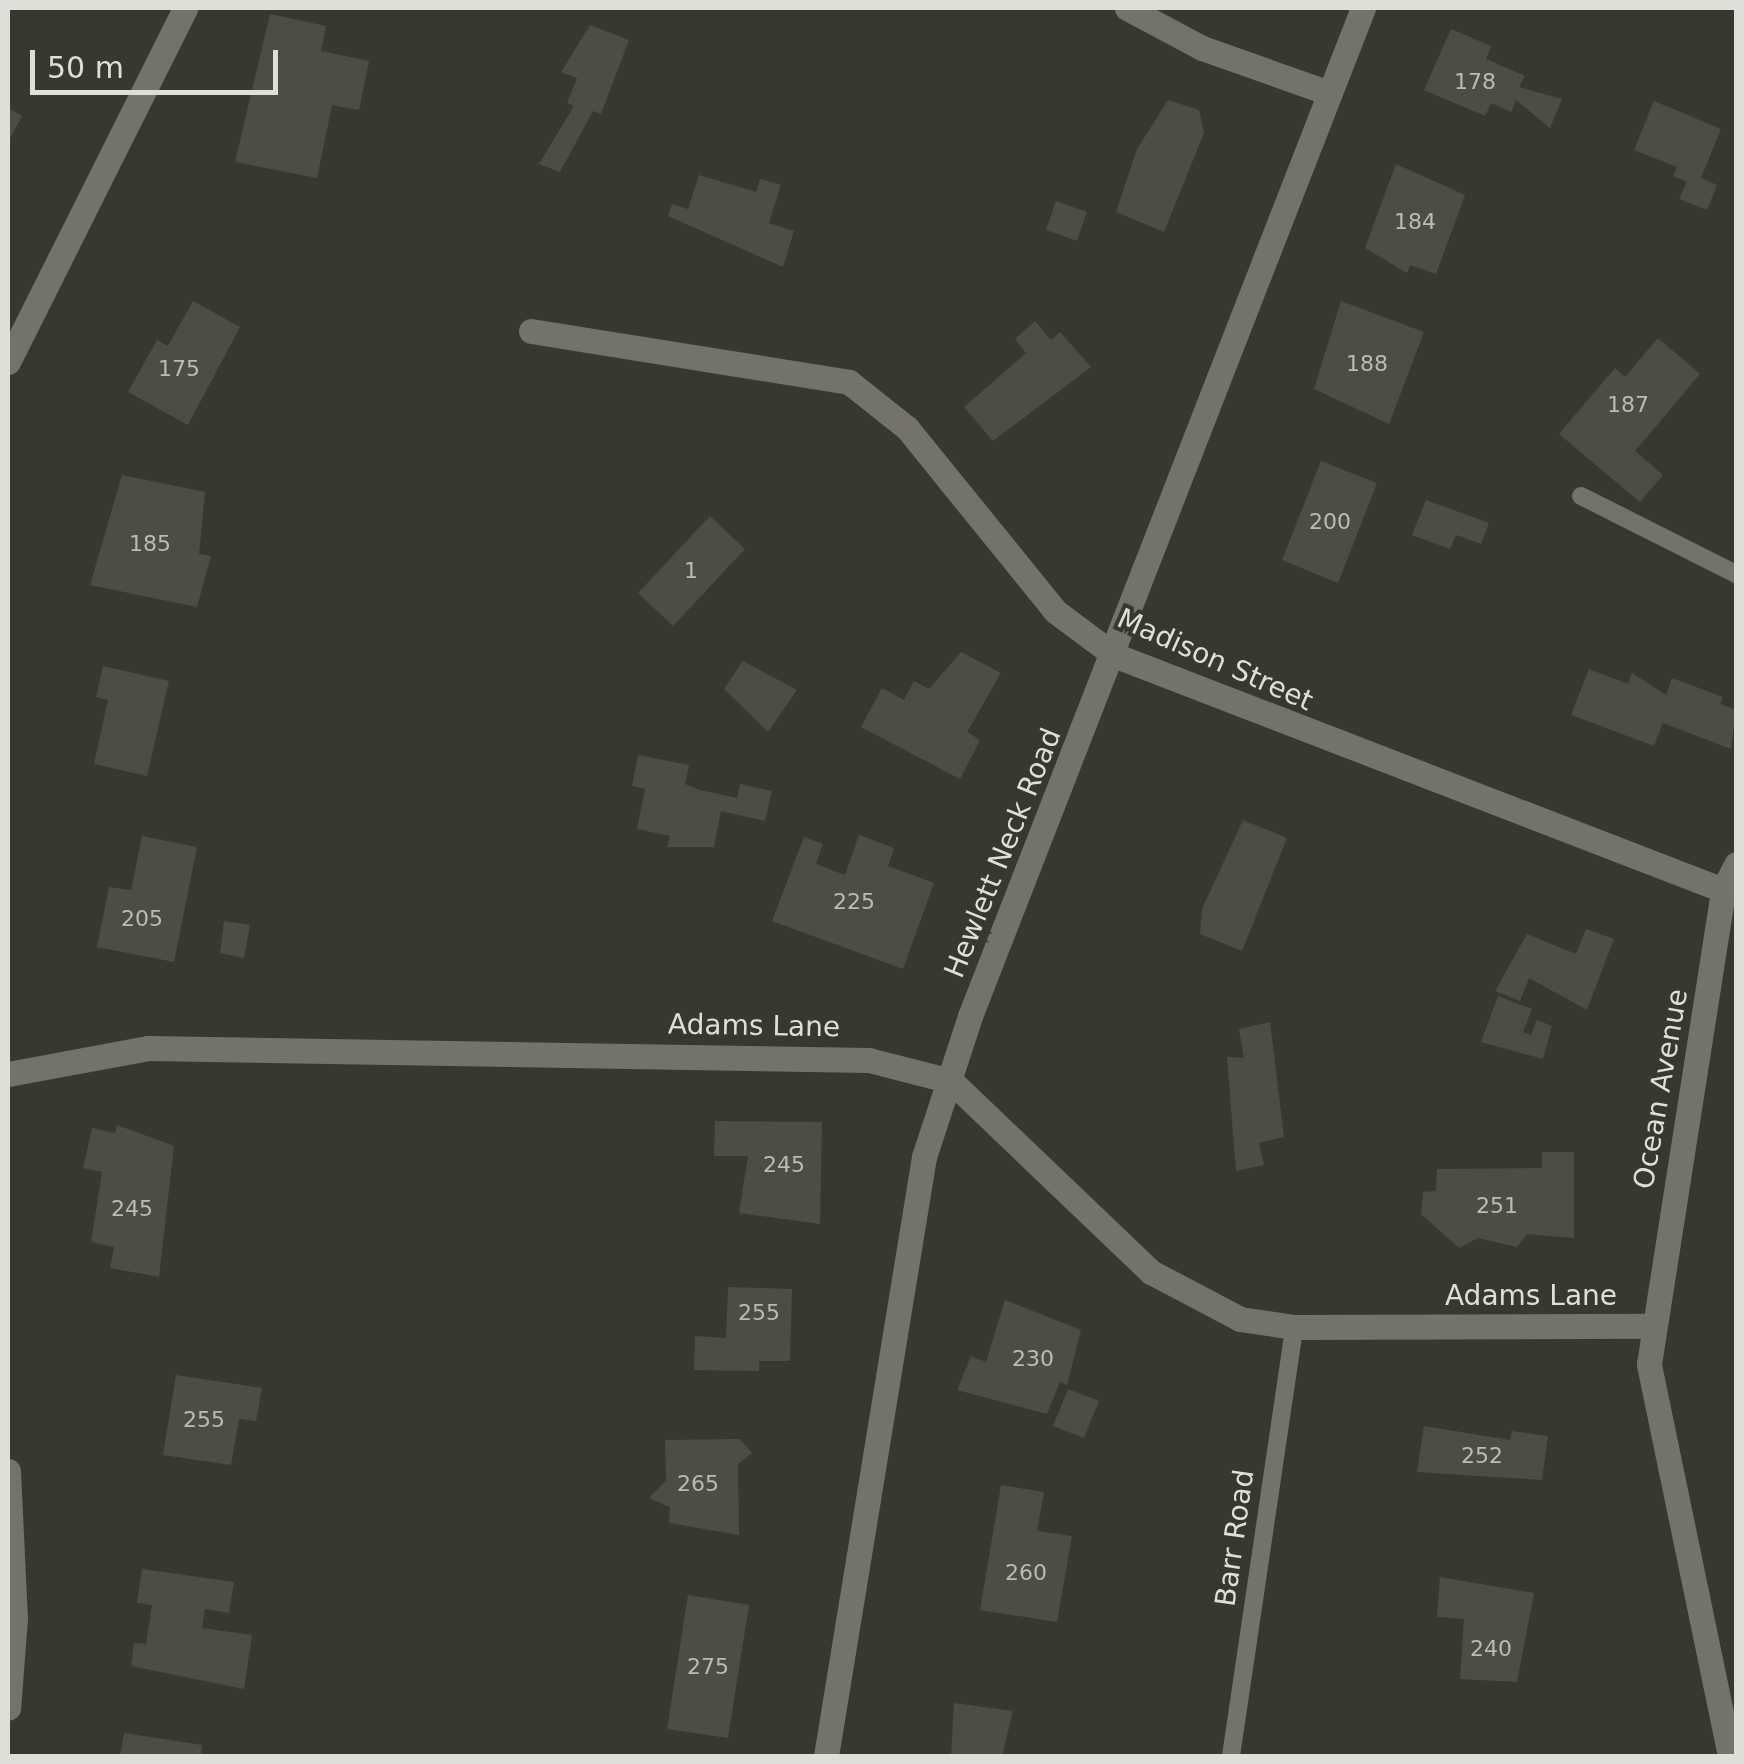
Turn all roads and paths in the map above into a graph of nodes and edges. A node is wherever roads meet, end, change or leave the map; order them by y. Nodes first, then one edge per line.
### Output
1 (185, 8) edge
2 (1127, 8) edge
3 (1364, 8) edge
4 (1329, 93) junction
5 (531, 331) dead end
6 (8, 362) edge
7 (1580, 496) dead end
8 (1736, 574) edge
9 (1114, 655) junction
10 (1736, 864) edge
11 (1730, 892) edge
12 (8, 1074) edge
13 (951, 1080) junction
14 (1651, 1326) junction
15 (1294, 1327) junction
16 (8, 1471) edge
17 (8, 1708) edge
18 (1731, 1729) edge
19 (826, 1756) edge
20 (1231, 1756) edge
21 (1730, 1756) edge

1 - 6 street
2 - 4 street
3 - 4 street, Hewlett Neck Road
4 - 9 street, Hewlett Neck Road
5 - 9 street, Madison Street
7 - 8 lane
9 - 11 street, Madison Street
9 - 13 street, Hewlett Neck Road
10 - 11 street, Ocean Avenue
11 - 14 street, Ocean Avenue
12 - 13 street, Adams Lane
13 - 15 street, Adams Lane
13 - 19 street, Hewlett Neck Road
14 - 15 street, Adams Lane
14 - 18 street, Ocean Avenue
15 - 20 lane, Barr Road
16 - 17 street
18 - 21 street, Ocean Avenue

